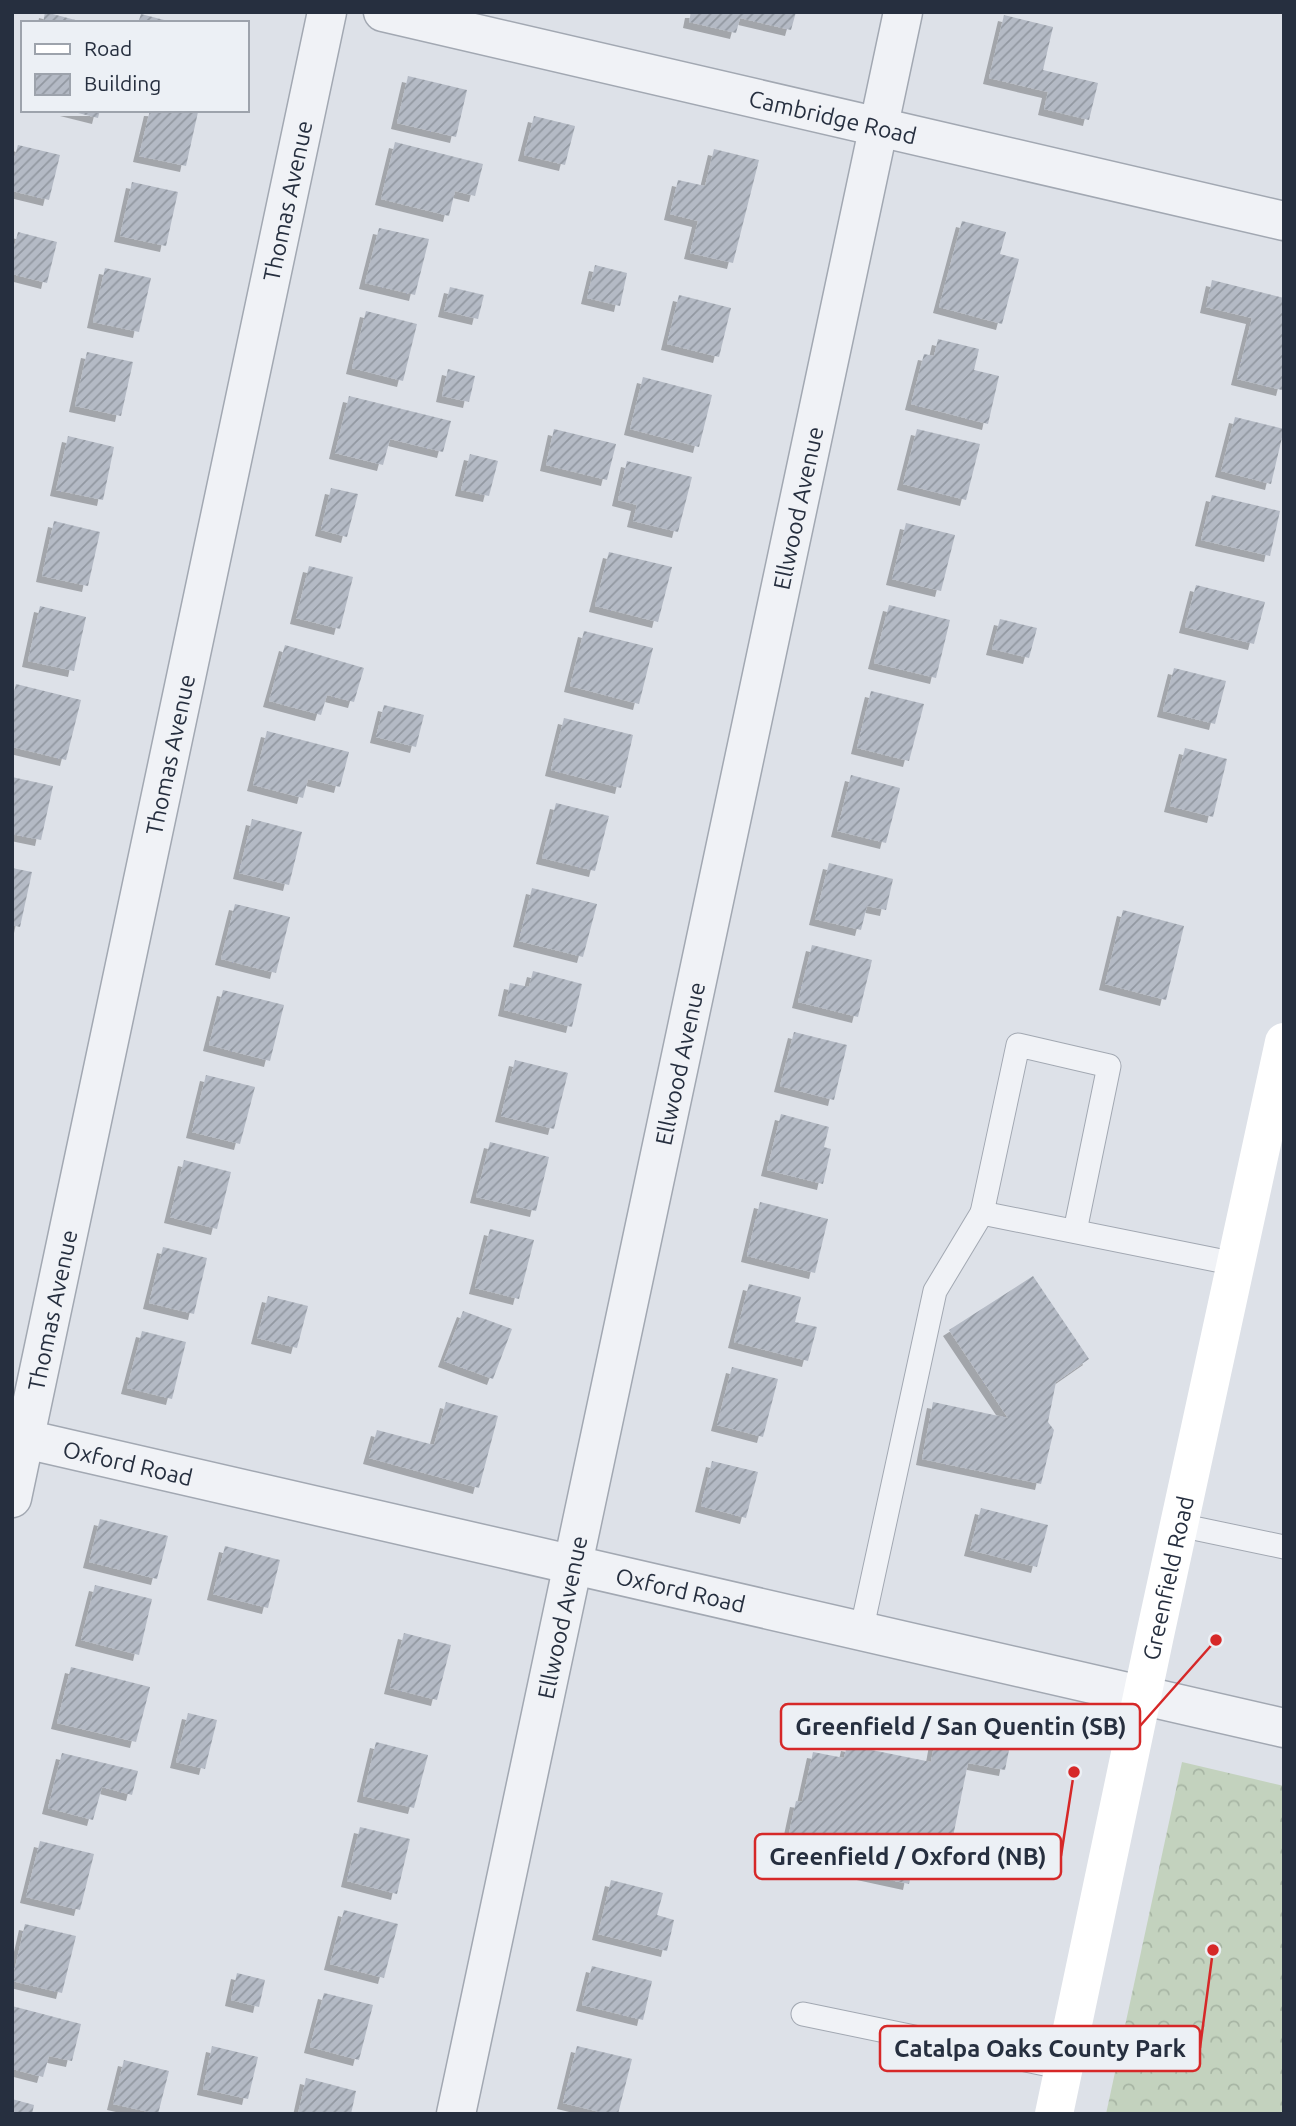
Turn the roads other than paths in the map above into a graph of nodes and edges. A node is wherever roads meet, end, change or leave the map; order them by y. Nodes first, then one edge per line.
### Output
1 (327, 12) edge
2 (383, 12) edge
3 (903, 12) edge
4 (879, 126) junction
5 (1284, 221) edge
6 (1284, 1042) edge
7 (982, 1213) junction
8 (1075, 1231) junction
9 (1236, 1264) junction
10 (18, 1438) edge
11 (12, 1498) edge
12 (1179, 1525) junction
13 (1284, 1547) edge
14 (574, 1566) junction
15 (861, 1632) junction
16 (1143, 1697) junction
17 (1284, 1728) edge
18 (803, 2014) dead end
19 (1064, 2068) junction
20 (456, 2114) edge
21 (1055, 2114) edge

1 - 10 street, Thomas Avenue
2 - 4 street, Cambridge Road
3 - 4 street, Ellwood Avenue
4 - 5 street, Cambridge Road
4 - 14 street, Ellwood Avenue
6 - 9 main road, Greenfield Road
7 - 8 lane
7 - 8 lane
7 - 15 lane
8 - 9 lane
9 - 12 main road, Greenfield Road
10 - 11 street, Thomas Avenue
10 - 14 street, Oxford Road
12 - 13 lane
12 - 16 main road, Greenfield Road
14 - 15 street, Oxford Road
14 - 20 street, Ellwood Avenue
15 - 16 street, Oxford Road
16 - 17 street, Oxford Road
16 - 19 main road, Greenfield Road
18 - 19 lane
19 - 21 main road, Greenfield Road

